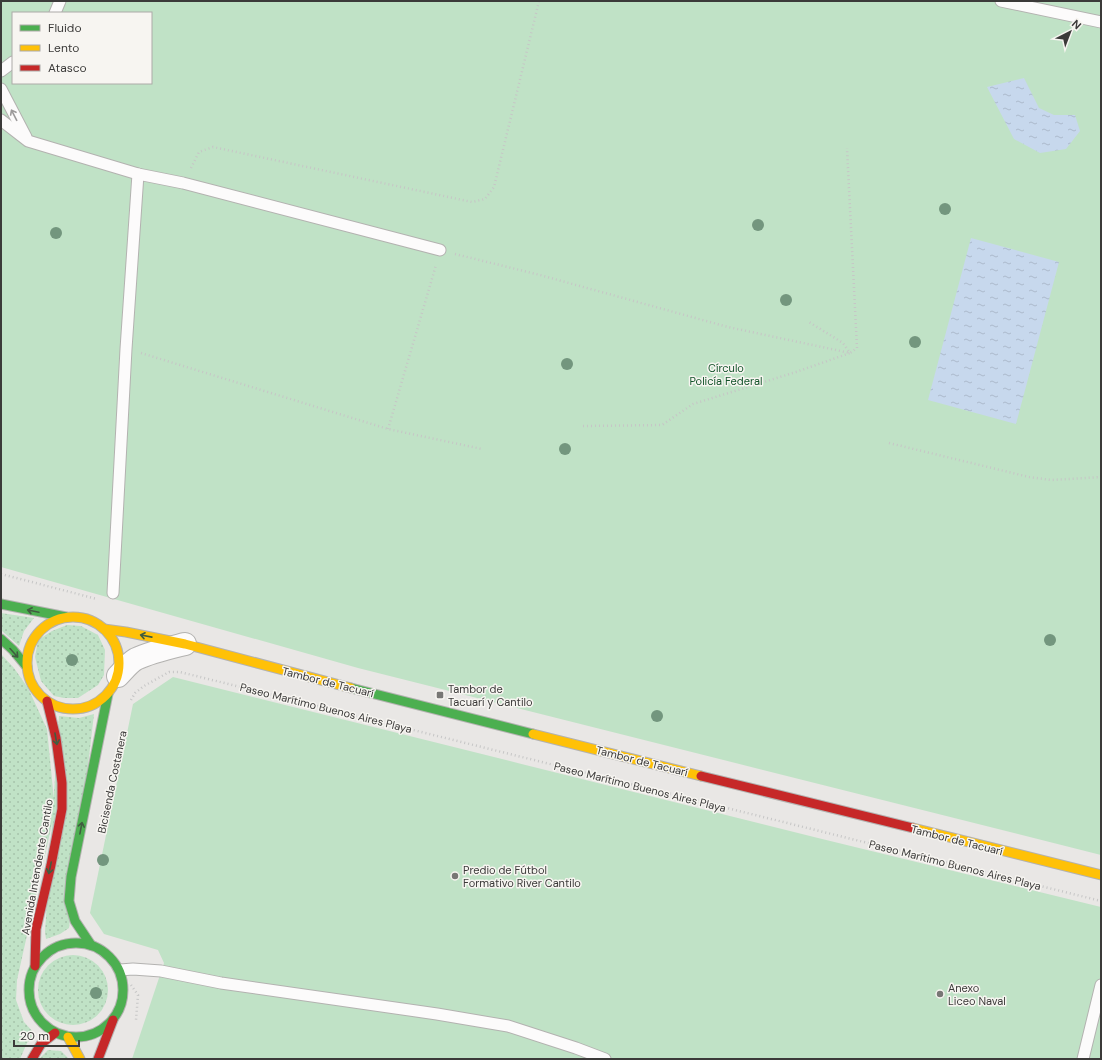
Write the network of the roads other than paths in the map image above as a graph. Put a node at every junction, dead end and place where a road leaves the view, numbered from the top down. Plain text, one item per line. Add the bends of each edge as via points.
1 (60, 1) edge
2 (1001, 1) edge
3 (54, 12) edge
4 (1101, 22) edge
5 (12, 63) edge
6 (1, 71) edge
7 (1, 89) edge
8 (1, 120) edge
9 (28, 141) junction
10 (138, 174) junction
11 (440, 250) road end
12 (113, 593) dead end
13 (1, 604) edge
14 (66, 617) junction
15 (104, 629) junction
16 (1, 639) edge
17 (185, 644) junction
18 (27, 667) junction
19 (113, 685) junction
20 (47, 701) junction
21 (1101, 875) edge
22 (91, 945) junction
23 (35, 966) junction
24 (120, 970) junction
25 (1101, 985) edge
26 (113, 1020) junction
27 (56, 1032) junction
28 (68, 1037) junction
29 (32, 1059) edge
30 (80, 1059) edge
31 (98, 1059) edge
32 (605, 1059) edge
33 (1083, 1059) edge

1 - 3 lane
2 - 4 lane
5 - 6 lane
9 -> 7 lane
8 - 9 lane
9 - 10 lane
10 - 11 lane via 183,182
10 - 12 lane
14 -> 13 main road
14 - 15 main road via 92,621
14 - 18 main road via 52,621 32,640 27,653
17 -> 15 main road, Tambor de Tacuarí
15 - 19 main road via 113,639 117,651 119,664
16 -> 18 main road
17 - 19 street via 136,660 128,665
17 - 21 main road, Tambor de Tacuarí via 444,712
18 - 20 main road via 36,692
19 - 20 main road via 98,703 86,708 59,708
22 -> 19 main road via 75,921 69,901 71,877
20 -> 23 main road, Avenida Intendente Cantilo via 56,738 62,783 62,809 36,929
22 - 23 main road via 70,942 49,950
22 - 24 main road via 107,955
23 - 27 main road via 29,984 31,1004 40,1021
24 - 26 main road via 124,987 122,1005
24 - 32 lane via 161,971 221,983 508,1026
25 - 33 lane
26 - 28 main road via 101,1031 85,1037
26 - 31 main road
27 - 28 main road
27 - 29 main road via 41,1044
28 - 30 main road

